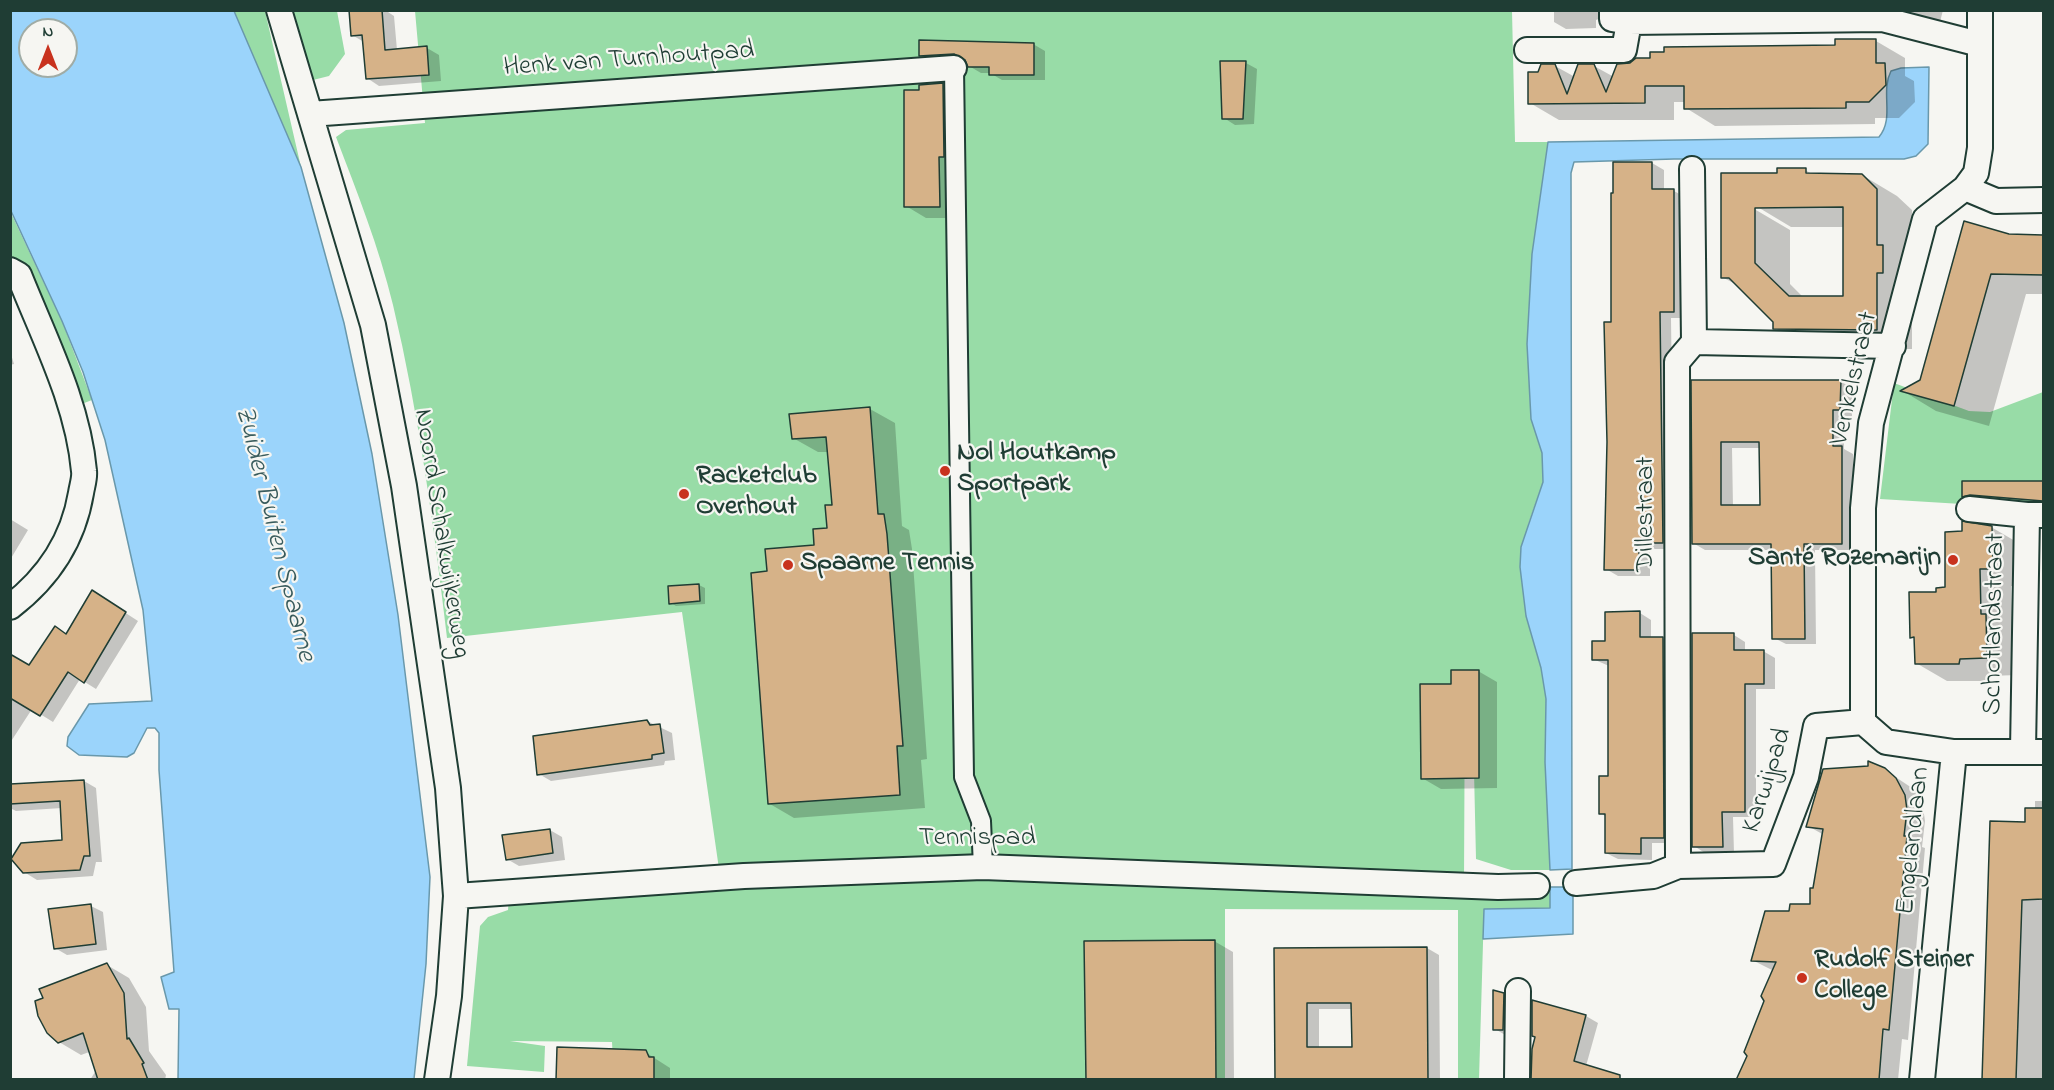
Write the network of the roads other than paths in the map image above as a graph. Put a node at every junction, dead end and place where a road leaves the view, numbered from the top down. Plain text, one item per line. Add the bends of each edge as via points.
1 (279, 10) edge
2 (1980, 10) edge
3 (1621, 16) edge
4 (1804, 16) edge
5 (1979, 44) junction
6 (1527, 50) dead end
7 (954, 68) joint
8 (310, 114) junction
9 (1692, 169) dead end
10 (1965, 188) junction
11 (2043, 201) edge
12 (10, 270) edge
13 (1694, 342) junction
14 (1893, 346) junction
15 (1969, 509) dead end
16 (2035, 515) edge
17 (10, 607) edge
18 (1863, 722) junction
19 (2033, 751) edge
20 (1954, 752) junction
21 (1678, 866) junction
22 (983, 867) junction
23 (1576, 883) dead end
24 (1537, 886) dead end
25 (456, 896) junction
26 (1518, 991) dead end
27 (437, 1080) edge
28 (1517, 1080) edge
29 (1922, 1080) edge

1 - 8 street, Noord Schalkwijkerweg
2 - 5 street
3 - 4 street
3 - 6 street via 1624,50
4 - 5 street via 1882,18
5 - 10 street via 1980,148 1976,172
7 - 8 street, Henk van Turnhoutpad
7 - 22 street via 964,777 981,821
8 - 25 street, Noord Schalkwijkerweg via 373,325 388,399 448,788
9 - 13 street
10 - 11 street via 1996,201
10 - 14 street, Venkelstraat via 1925,219
12 - 17 street via 19,275 72,410 84,473 70,534 52,567
13 - 14 street
13 - 21 street, Dillestraat via 1677,362
14 - 18 street, Venkelstraat via 1871,423 1863,508
15 - 16 street
16 - 19 street, Schotlandstraat
18 - 20 street via 1886,742
18 - 21 street, Karwijpad via 1816,726 1806,777 1773,864
19 - 20 street
20 - 29 street, Engelandlaan
21 - 23 street via 1653,876
22 - 24 street, Tennispad
22 - 25 street, Tennispad via 744,876
25 - 27 street, Noord Schalkwijkerweg via 449,996
26 - 28 street

